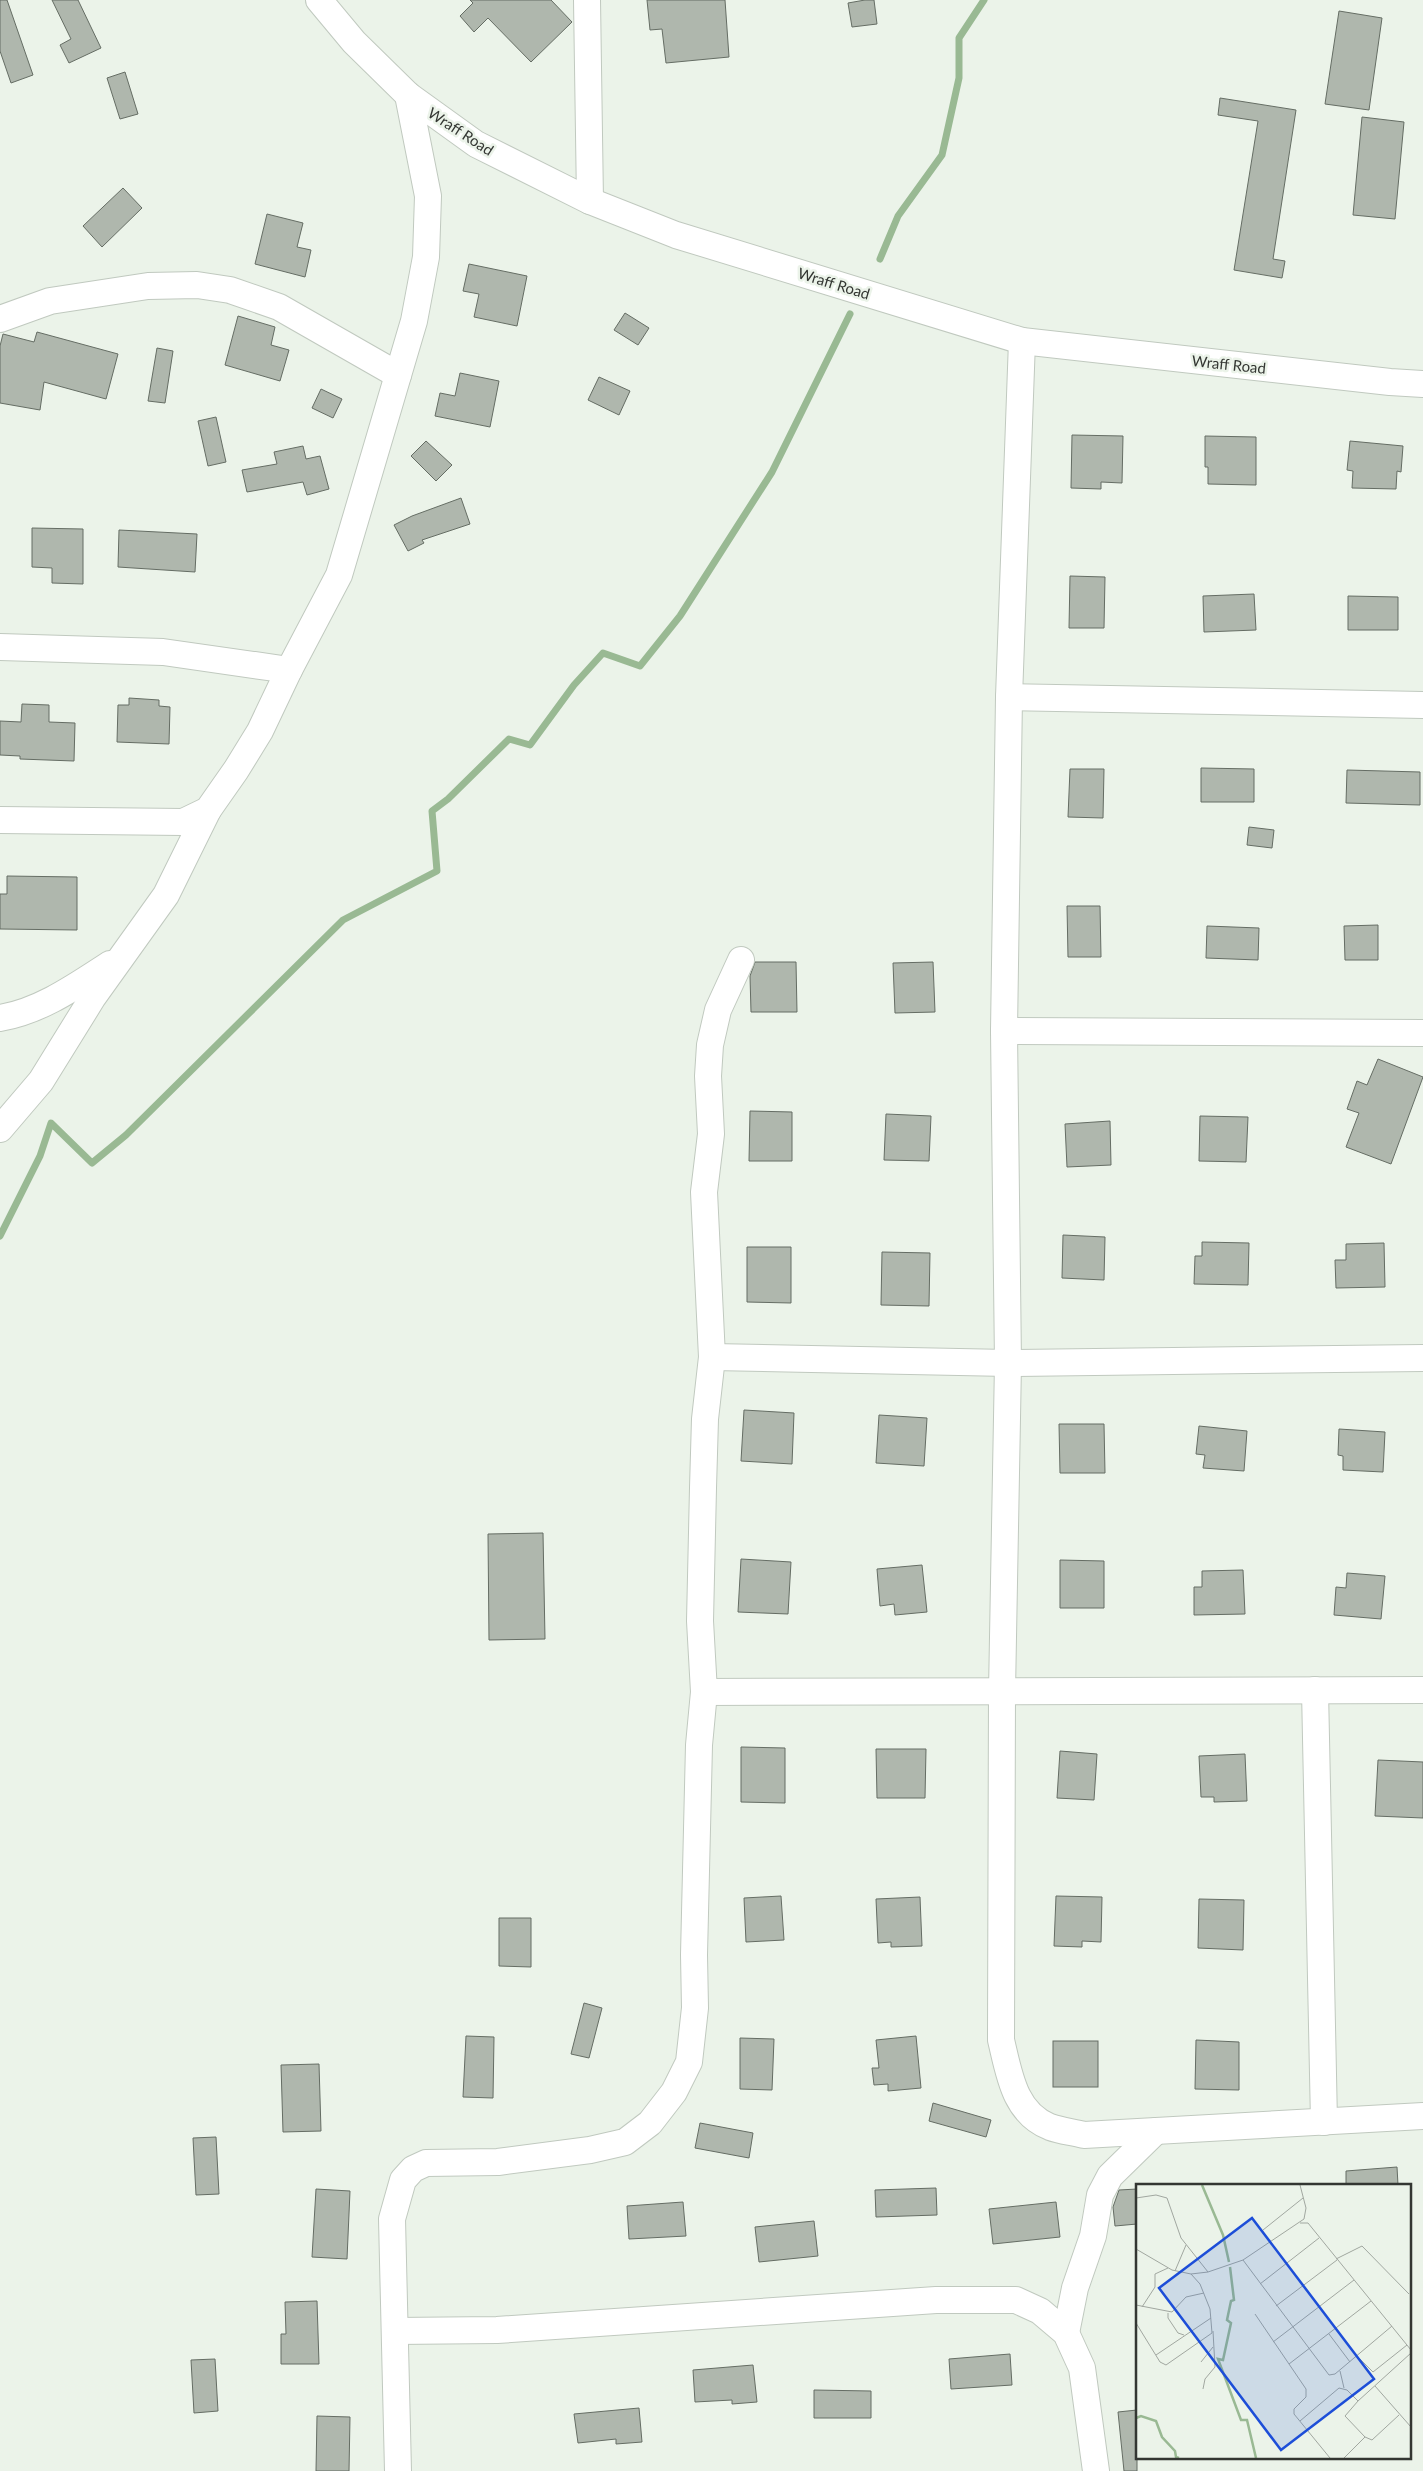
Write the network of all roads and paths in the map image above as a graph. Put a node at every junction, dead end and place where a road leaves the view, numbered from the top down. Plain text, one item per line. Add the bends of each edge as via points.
1 (318, 0) edge
2 (587, 0) edge
3 (408, 95) junction
4 (590, 201) junction
5 (0, 319) edge
6 (1022, 341) junction
7 (398, 375) junction
8 (1423, 384) edge
9 (0, 647) edge
10 (289, 670) junction
11 (1009, 697) junction
12 (1423, 705) edge
13 (208, 810) junction
14 (0, 820) edge
15 (123, 956) junction
16 (741, 960) dead end
17 (0, 1018) edge
18 (1004, 1032) junction
19 (1423, 1033) edge
20 (0, 1129) edge
21 (712, 1357) junction
22 (1423, 1358) edge
23 (1008, 1363) junction
24 (1315, 1690) junction
25 (1423, 1690) edge
26 (704, 1692) junction
27 (1002, 1692) junction
28 (1423, 2116) edge
29 (1324, 2122) junction
30 (1156, 2131) junction
31 (1075, 2288) junction
32 (1032, 2307) junction
33 (395, 2331) junction
34 (1066, 2333) junction
35 (398, 2471) edge
36 (1096, 2471) edge

1 - 3 street, Wraff Road via 354,42
2 - 4 street
3 - 4 street, Wraff Road via 476,144
3 - 7 street via 428,196 427,239 414,321
4 - 6 street, Wraff Road via 676,235
5 - 7 street via 50,302 148,286 196,285 230,290 279,307
6 - 8 street, Wraff Road
6 - 11 street
7 - 10 street via 340,575
9 - 10 street via 163,652
10 - 13 street via 260,731
11 - 12 street
11 - 18 street
13 - 14 street via 183,822
13 - 15 street via 166,895
15 - 17 street via 59,997 20,1015
15 - 20 street via 93,997 41,1081
16 - 21 street via 718,1010 710,1044 711,1134 704,1192
18 - 19 street
18 - 23 street
21 - 23 street
21 - 26 street via 705,1419 701,1551
22 - 23 street
23 - 27 street
24 - 25 street
24 - 27 street
24 - 29 street
26 - 27 street
26 - 33 street via 699,1745 695,2008 689,2062 674,2092 650,2123 625,2142 498,2162 426,2163 413,2169 403,2180 392,2219
27 - 30 street via 1002,2040 1013,2091 1029,2113 1049,2127 1084,2135
28 - 29 street
29 - 30 street
30 - 31 street via 1110,2176 1100,2195 1093,2236
31 - 32 street
31 - 34 street
32 - 33 street via 1016,2300 936,2300 497,2330
32 - 34 street
33 - 35 street
34 - 36 street via 1082,2368

